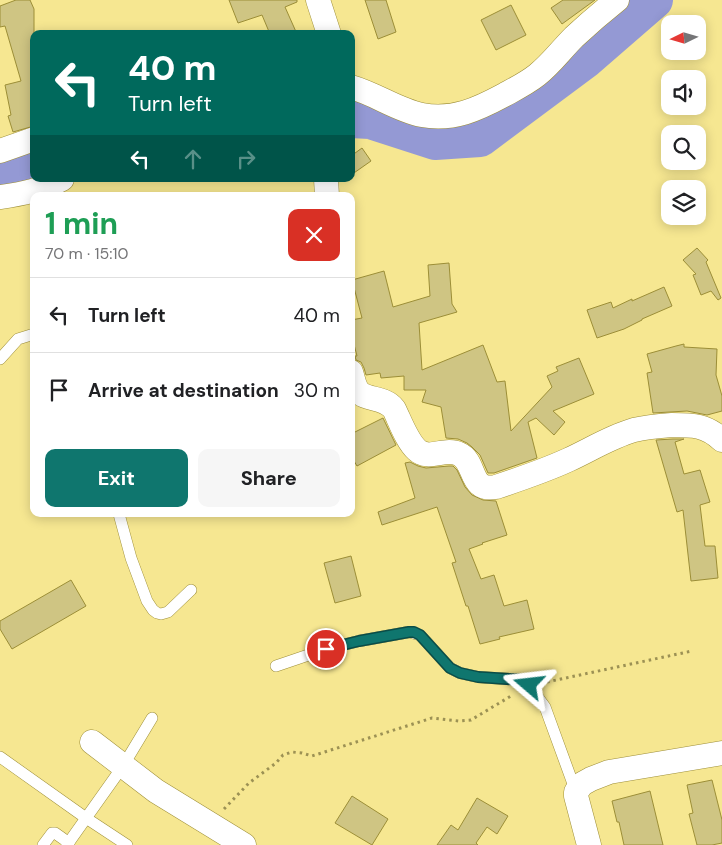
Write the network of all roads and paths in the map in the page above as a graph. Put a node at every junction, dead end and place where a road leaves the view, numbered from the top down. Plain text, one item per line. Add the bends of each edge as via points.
1 (318, 0) edge
2 (617, 0) edge
3 (328, 30) edge
4 (355, 89) edge
5 (30, 140) edge
6 (0, 151) edge
7 (56, 182) edge
8 (0, 197) edge
9 (30, 335) edge
10 (0, 359) edge
11 (355, 382) edge
12 (722, 440) edge
13 (120, 517) edge
14 (191, 590) dead end
15 (692, 651) dead end
16 (276, 666) dead end
17 (529, 685) junction
18 (152, 718) dead end
19 (92, 742) dead end
20 (722, 753) edge
21 (0, 757) edge
22 (123, 766) junction
23 (576, 792) junction
24 (86, 818) junction
25 (210, 824) junction
26 (68, 844) edge
27 (43, 845) edge
28 (126, 845) edge
29 (244, 845) edge
30 (589, 845) edge

1 - 3 street
2 - 4 street via 535,77 462,114 420,115
5 - 6 street
7 - 8 street via 25,193
9 - 10 lane via 18,339
11 - 12 street via 359,392 390,405 418,452 428,455 459,454 479,484 488,488 538,473 634,430 692,425 705,428
13 - 14 lane via 130,558 152,610 161,614 168,612
15 - 17 path
16 - 17 lane via 326,649 414,632 450,668 460,673 523,680
17 - 23 lane via 544,707
17 - 25 path via 471,720 432,718 312,756 292,752 283,755 249,783
18 - 22 lane
19 - 22 street
20 - 23 street via 609,772 582,784
21 - 24 lane
22 - 24 lane
22 - 25 street
23 - 30 street
24 - 26 lane
24 - 28 lane
25 - 29 street
26 - 27 lane via 52,833

